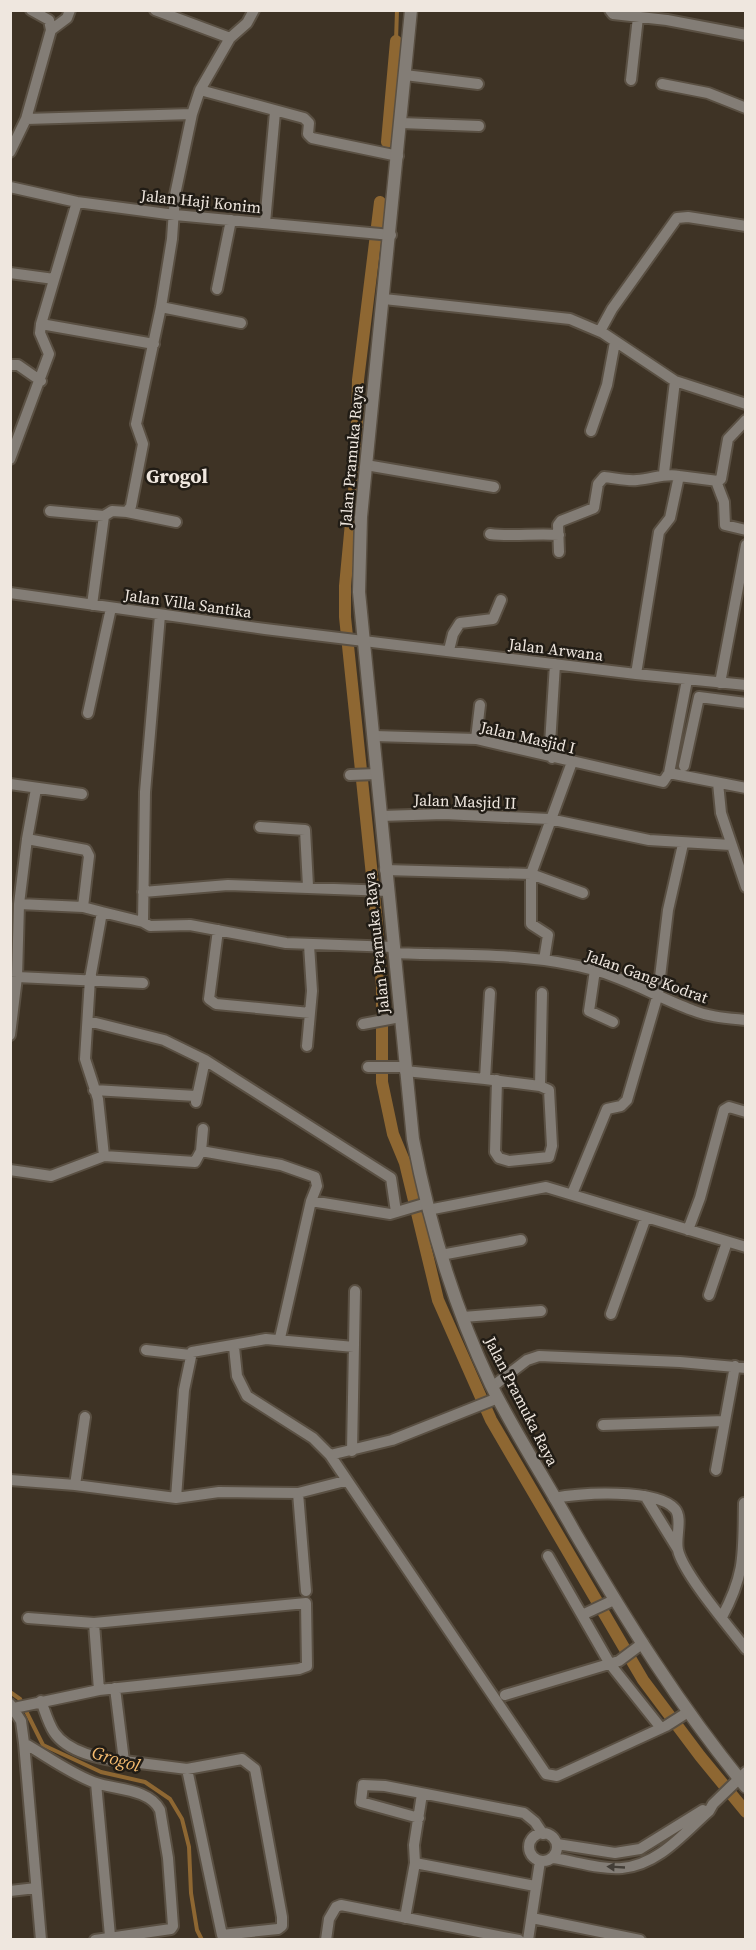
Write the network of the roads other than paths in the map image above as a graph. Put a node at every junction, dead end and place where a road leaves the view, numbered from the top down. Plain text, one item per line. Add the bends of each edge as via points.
1 (31, 10) edge
2 (70, 10) edge
3 (155, 10) edge
4 (254, 10) edge
5 (411, 10) edge
6 (610, 10) edge
7 (638, 17) junction
8 (51, 30) junction
9 (746, 35) edge
10 (230, 38) junction
11 (405, 75) junction
12 (631, 80) dead end
13 (478, 84) dead end
14 (662, 84) dead end
15 (200, 90) junction
16 (746, 108) edge
17 (275, 112) junction
18 (192, 114) junction
19 (26, 118) junction
20 (401, 123) junction
21 (479, 126) dead end
22 (10, 152) edge
23 (398, 156) junction
24 (10, 187) edge
25 (76, 202) junction
26 (175, 215) junction
27 (231, 220) junction
28 (265, 223) junction
29 (746, 226) edge
30 (388, 235) junction
31 (10, 273) edge
32 (54, 279) junction
33 (217, 289) dead end
34 (384, 299) junction
35 (161, 307) junction
36 (241, 323) dead end
37 (41, 324) junction
38 (600, 332) junction
39 (615, 342) junction
40 (154, 344) junction
41 (10, 365) edge
42 (41, 381) junction
43 (675, 381) junction
44 (746, 404) edge
45 (746, 420) edge
46 (591, 431) dead end
47 (10, 459) edge
48 (366, 465) junction
49 (664, 473) junction
50 (679, 476) junction
51 (716, 481) junction
52 (494, 487) dead end
53 (50, 511) dead end
54 (126, 512) junction
55 (104, 516) junction
56 (176, 522) dead end
57 (746, 530) edge
58 (490, 534) dead end
59 (559, 535) junction
60 (746, 545) edge
61 (559, 552) dead end
62 (744, 562) edge
63 (10, 593) edge
64 (501, 600) dead end
65 (92, 605) junction
66 (111, 608) junction
67 (160, 615) junction
68 (358, 640) junction
69 (449, 650) junction
70 (555, 664) junction
71 (636, 674) junction
72 (687, 680) junction
73 (720, 683) junction
74 (746, 685) edge
75 (746, 703) edge
76 (480, 705) dead end
77 (88, 713) dead end
78 (374, 736) junction
79 (476, 739) junction
80 (552, 758) junction
81 (572, 762) junction
82 (684, 766) dead end
83 (669, 773) junction
84 (373, 774) junction
85 (353, 775) dead end
86 (718, 783) junction
87 (10, 784) edge
88 (746, 788) edge
89 (36, 789) junction
90 (82, 794) dead end
91 (381, 816) junction
92 (549, 819) junction
93 (260, 827) dead end
94 (27, 839) junction
95 (683, 844) junction
96 (731, 845) junction
97 (385, 870) junction
98 (531, 874) junction
99 (308, 886) junction
100 (746, 887) edge
101 (384, 891) junction
102 (143, 892) junction
103 (583, 893) dead end
104 (19, 904) junction
105 (83, 907) junction
106 (102, 912) junction
107 (143, 922) junction
108 (13, 927) edge
109 (218, 930) junction
110 (309, 945) junction
111 (392, 949) junction
112 (544, 960) junction
113 (596, 970) junction
114 (17, 977) junction
115 (90, 979) junction
116 (143, 983) dead end
117 (490, 993) dead end
118 (542, 993) dead end
119 (658, 994) junction
120 (310, 1013) junction
121 (396, 1018) junction
122 (88, 1020) junction
123 (746, 1020) edge
124 (613, 1022) dead end
125 (363, 1024) dead end
126 (10, 1035) edge
127 (307, 1046) dead end
128 (205, 1060) junction
129 (371, 1067) dead end
130 (405, 1069) junction
131 (485, 1079) junction
132 (497, 1080) junction
133 (540, 1086) junction
134 (94, 1090) junction
135 (746, 1112) edge
136 (203, 1129) dead end
137 (201, 1151) junction
138 (104, 1156) junction
139 (10, 1170) edge
140 (572, 1194) junction
141 (311, 1201) junction
142 (425, 1206) junction
143 (398, 1212) junction
144 (646, 1217) junction
145 (688, 1230) junction
146 (521, 1240) dead end
147 (726, 1242) junction
148 (746, 1247) edge
149 (441, 1255) junction
150 (356, 1291) dead end
151 (710, 1295) dead end
152 (541, 1311) dead end
153 (611, 1314) dead end
154 (463, 1317) junction
155 (280, 1338) junction
156 (234, 1347) junction
157 (354, 1347) junction
158 (146, 1350) dead end
159 (190, 1355) junction
160 (740, 1367) edge
161 (493, 1395) junction
162 (85, 1417) dead end
163 (725, 1421) junction
164 (603, 1425) dead end
165 (352, 1451) junction
166 (330, 1455) junction
167 (716, 1470) dead end
168 (10, 1480) edge
169 (345, 1481) junction
170 (75, 1485) junction
171 (298, 1493) junction
172 (645, 1496) junction
173 (176, 1498) junction
174 (554, 1498) junction
175 (744, 1503) edge
176 (677, 1548) junction
177 (548, 1556) dead end
178 (306, 1591) dead end
179 (609, 1602) junction
180 (586, 1613) junction
181 (722, 1617) junction
182 (28, 1618) dead end
183 (94, 1623) junction
184 (639, 1646) junction
185 (746, 1649) edge
186 (614, 1663) junction
187 (115, 1688) junction
188 (99, 1690) junction
189 (505, 1695) dead end
190 (23, 1704) edge
191 (684, 1714) junction
192 (663, 1727) junction
193 (24, 1743) junction
194 (124, 1761) junction
195 (187, 1768) junction
196 (740, 1781) edge
197 (96, 1783) junction
198 (422, 1794) junction
199 (717, 1800) junction
200 (418, 1818) junction
201 (543, 1834) junction
202 (557, 1844) junction
203 (640, 1849) junction
204 (553, 1858) junction
205 (540, 1861) junction
206 (415, 1863) junction
207 (644, 1864) junction
208 (536, 1886) junction
209 (36, 1888) junction
210 (10, 1891) edge
211 (405, 1918) junction
212 (532, 1918) junction
213 (110, 1936) junction
214 (222, 1937) edge
215 (41, 1940) edge
216 (95, 1940) edge
217 (326, 1940) edge
218 (519, 1940) edge
219 (528, 1940) edge
220 (640, 1940) edge

1 - 8 street via 49,20
2 - 8 street via 67,18
3 - 10 street
4 - 10 street
5 - 11 street, Jalan Pramuka Raya
6 - 7 street
7 - 9 street
7 - 12 street
8 - 19 street
10 - 15 street
11 - 13 street
11 - 20 street, Jalan Pramuka Raya
14 - 16 street via 708,93
15 - 17 street
15 - 18 street
17 - 23 street via 308,120 308,134 312,138
17 - 28 street
18 - 19 street
18 - 26 street via 175,195
19 - 22 street
20 - 21 street
20 - 23 street, Jalan Pramuka Raya
23 - 30 street, Jalan Pramuka Raya
24 - 25 street, Jalan Haji Konim
25 - 26 street, Jalan Haji Konim
25 - 32 street
26 - 27 street, Jalan Haji Konim
26 - 35 street
27 - 28 street, Jalan Haji Konim
27 - 33 street
28 - 30 street, Jalan Haji Konim
29 - 38 street via 677,218
30 - 34 street, Jalan Pramuka Raya
31 - 32 street
32 - 37 street
34 - 38 street via 548,315 570,319
34 - 48 street, Jalan Pramuka Raya
35 - 36 street
35 - 40 street
37 - 40 street
37 - 42 street via 40,333 49,354
38 - 39 street
39 - 43 street
39 - 46 street via 607,385
40 - 54 street via 137,413 136,424 143,444 131,506
41 - 42 street via 18,364
42 - 47 street
43 - 44 street
43 - 49 street
45 - 51 street via 728,439 721,479
48 - 52 street
48 - 68 street, Jalan Pramuka Raya
49 - 50 street
49 - 59 street via 656,478 634,480 604,477 598,484 594,508 561,521
50 - 51 street
50 - 71 street via 670,518 659,532
51 - 57 street via 724,502 724,525
53 - 55 street
54 - 55 street via 112,511
54 - 56 street
55 - 65 street
58 - 59 street
59 - 61 street
60 - 62 street
62 - 73 street
63 - 65 street, Jalan Villa Santika
64 - 69 street via 493,619 460,623
65 - 66 street, Jalan Villa Santika
66 - 67 street, Jalan Villa Santika
66 - 77 street
67 - 68 street, Jalan Villa Santika
67 - 102 street via 145,792
68 - 69 street, Jalan Arwana
68 - 78 street, Jalan Pramuka Raya
69 - 70 street, Jalan Arwana
70 - 71 street, Jalan Arwana
70 - 80 street
71 - 72 street, Jalan Arwana
72 - 73 street, Jalan Arwana
72 - 83 street
73 - 74 street, Jalan Arwana
75 - 82 street via 699,697
76 - 79 street
78 - 79 street, Jalan Masjid I
78 - 84 street, Jalan Pramuka Raya
79 - 80 street, Jalan Masjid I
80 - 81 street, Jalan Masjid I
81 - 83 street, Jalan Masjid I via 656,782 666,780
81 - 92 street
83 - 86 street
84 - 85 street
84 - 91 street, Jalan Pramuka Raya
86 - 88 street
86 - 96 street via 721,813
87 - 89 street
89 - 90 street
89 - 94 street
91 - 92 street, Jalan Masjid II via 434,813
91 - 97 street, Jalan Pramuka Raya
92 - 95 street, Jalan Masjid II
92 - 98 street
93 - 99 street via 305,830
94 - 104 street
94 - 105 street via 86,850 89,856
95 - 96 street, Jalan Masjid II
95 - 119 street via 668,910
96 - 100 street
97 - 98 street
97 - 101 street, Jalan Pramuka Raya
98 - 103 street
98 - 112 street via 531,924 548,935
99 - 101 street
99 - 102 street via 228,885
101 - 111 street, Jalan Pramuka Raya
102 - 107 street
104 - 105 street, Jalan Gang Kodrat
104 - 108 street
105 - 106 street, Jalan Gang Kodrat
106 - 107 street, Jalan Gang Kodrat
106 - 115 street
107 - 109 street, Jalan Gang Kodrat via 150,926 190,925
108 - 114 street
109 - 110 street, Jalan Gang Kodrat
109 - 120 street via 210,999 216,1004
110 - 111 street, Jalan Gang Kodrat
110 - 120 street
111 - 112 street, Jalan Gang Kodrat
111 - 121 street, Jalan Pramuka Raya
112 - 113 street, Jalan Gang Kodrat
113 - 119 street, Jalan Gang Kodrat
113 - 124 street via 589,1011
114 - 115 street
114 - 126 street
115 - 116 street
115 - 122 street
117 - 131 street
118 - 133 street
119 - 123 street, Jalan Gang Kodrat via 710,1016
119 - 140 street via 627,1100 621,1106 607,1109
120 - 127 street
121 - 125 street
121 - 130 street, Jalan Pramuka Raya
122 - 128 street via 164,1040
122 - 134 street via 85,1059
128 - 134 street via 196,1100
128 - 143 street via 391,1178
129 - 130 street
130 - 131 street
130 - 142 street, Jalan Pramuka Raya
131 - 132 street
132 - 133 street
132 - 133 street via 495,1152 509,1161 549,1157 549,1090
134 - 138 street
135 - 145 street via 729,1107 724,1110
136 - 137 street
137 - 138 street via 195,1162 189,1163
137 - 141 street via 281,1165 315,1177 317,1185
138 - 139 street via 51,1176
140 - 142 street via 546,1187
140 - 144 street
141 - 143 street via 374,1213
141 - 155 street
142 - 143 street
142 - 149 street, Jalan Pramuka Raya
144 - 145 street
144 - 153 street
145 - 147 street
146 - 149 street
147 - 148 street
147 - 151 street
149 - 154 street, Jalan Pramuka Raya
150 - 157 street
152 - 154 street
154 - 161 street, Jalan Pramuka Raya
155 - 156 street
155 - 157 street
156 - 159 street via 195,1351
156 - 166 street via 237,1376 247,1396 313,1438
157 - 165 street
158 - 159 street
159 - 173 street
160 - 161 street via 539,1356 527,1360
160 - 163 street
161 - 165 street via 474,1408
161 - 174 street, Jalan Pramuka Raya
162 - 170 street
163 - 164 street
163 - 167 street
165 - 166 street
166 - 169 street
168 - 170 street
169 - 171 street
169 - 192 street via 550,1776
170 - 173 street
171 - 173 street via 219,1492
171 - 178 street
172 - 174 street
172 - 176 street
172 - 176 street via 661,1500 678,1512
174 - 179 street, Jalan Pramuka Raya
175 - 181 street via 742,1572
176 - 181 street
177 - 180 street
179 - 180 street
179 - 184 street, Jalan Pramuka Raya
180 - 186 street
181 - 185 street
182 - 183 street
183 - 187 street via 306,1603 307,1666
183 - 188 street
184 - 186 street
184 - 191 street, Jalan Pramuka Raya
186 - 189 street
186 - 192 street
187 - 188 street
187 - 194 street
188 - 190 street
190 - 193 street
190 - 194 street via 64,1743 110,1761
191 - 192 street
191 - 196 street, Jalan Pramuka Raya
193 - 197 street via 55,1764
193 - 209 street
194 - 195 street
195 - 214 street
195 - 214 street via 242,1760 255,1769 282,1924 278,1929
196 - 199 street
197 - 213 street
197 - 213 street via 138,1793 157,1803 168,1858 174,1922 171,1929
198 - 200 street
198 - 200 street via 363,1785 361,1802
198 - 201 street via 524,1814
199 - 203 street
199 - 207 street via 660,1854
200 - 206 street
201 - 202 street via 552,1836
201 - 205 street via 534,1838 530,1846 532,1855
202 - 203 street via 615,1853
202 - 204 street
203 - 207 street
204 - 205 street
207 -> 204 street via 620,1868
205 - 208 street
206 - 208 street
206 - 211 street
208 - 212 street
209 - 210 street
209 - 215 street
211 - 217 street via 336,1906 329,1918
211 - 218 street
212 - 219 street
212 - 220 street
213 - 216 street

